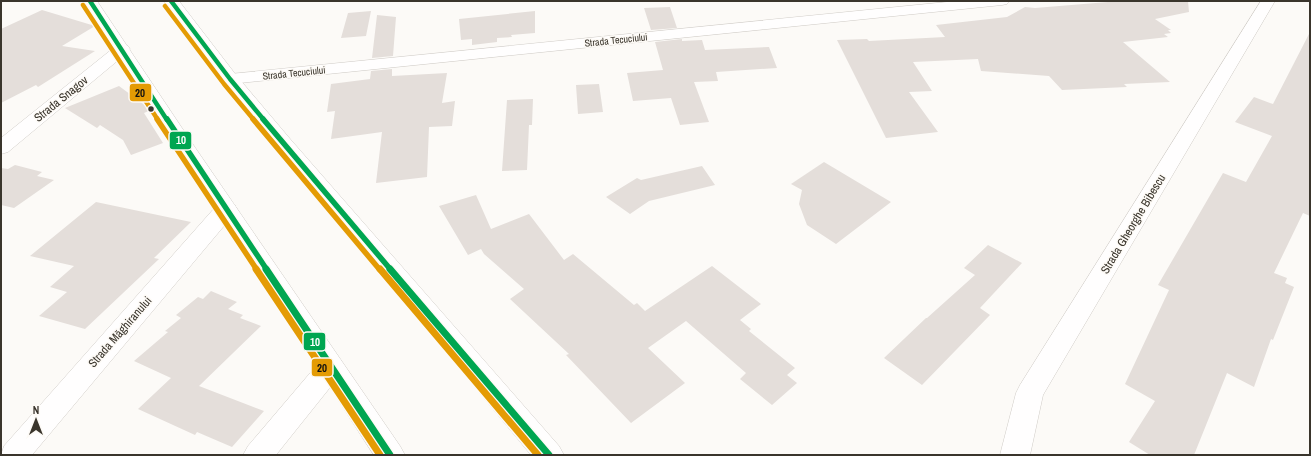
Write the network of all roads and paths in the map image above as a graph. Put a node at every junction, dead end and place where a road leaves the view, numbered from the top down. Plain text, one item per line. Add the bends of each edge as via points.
1 (90, 1) edge
2 (171, 1) edge
3 (1002, 1) edge
4 (1268, 1) edge
5 (122, 50) junction
6 (230, 79) junction
7 (1, 148) edge
8 (226, 209) junction
9 (331, 367) junction
10 (14, 455) edge
11 (258, 455) edge
12 (390, 455) edge
13 (549, 455) edge
14 (1015, 455) edge

1 - 5 street
2 - 6 street
3 - 6 street, Strada Tecuciului
4 - 14 street, Strada Gheorghe Bibescu via 1030,393
5 - 7 street, Strada Snagov
5 - 8 street
6 - 13 street
8 - 9 street
8 - 10 street, Strada Măghiranului
9 - 11 street
9 - 12 street

